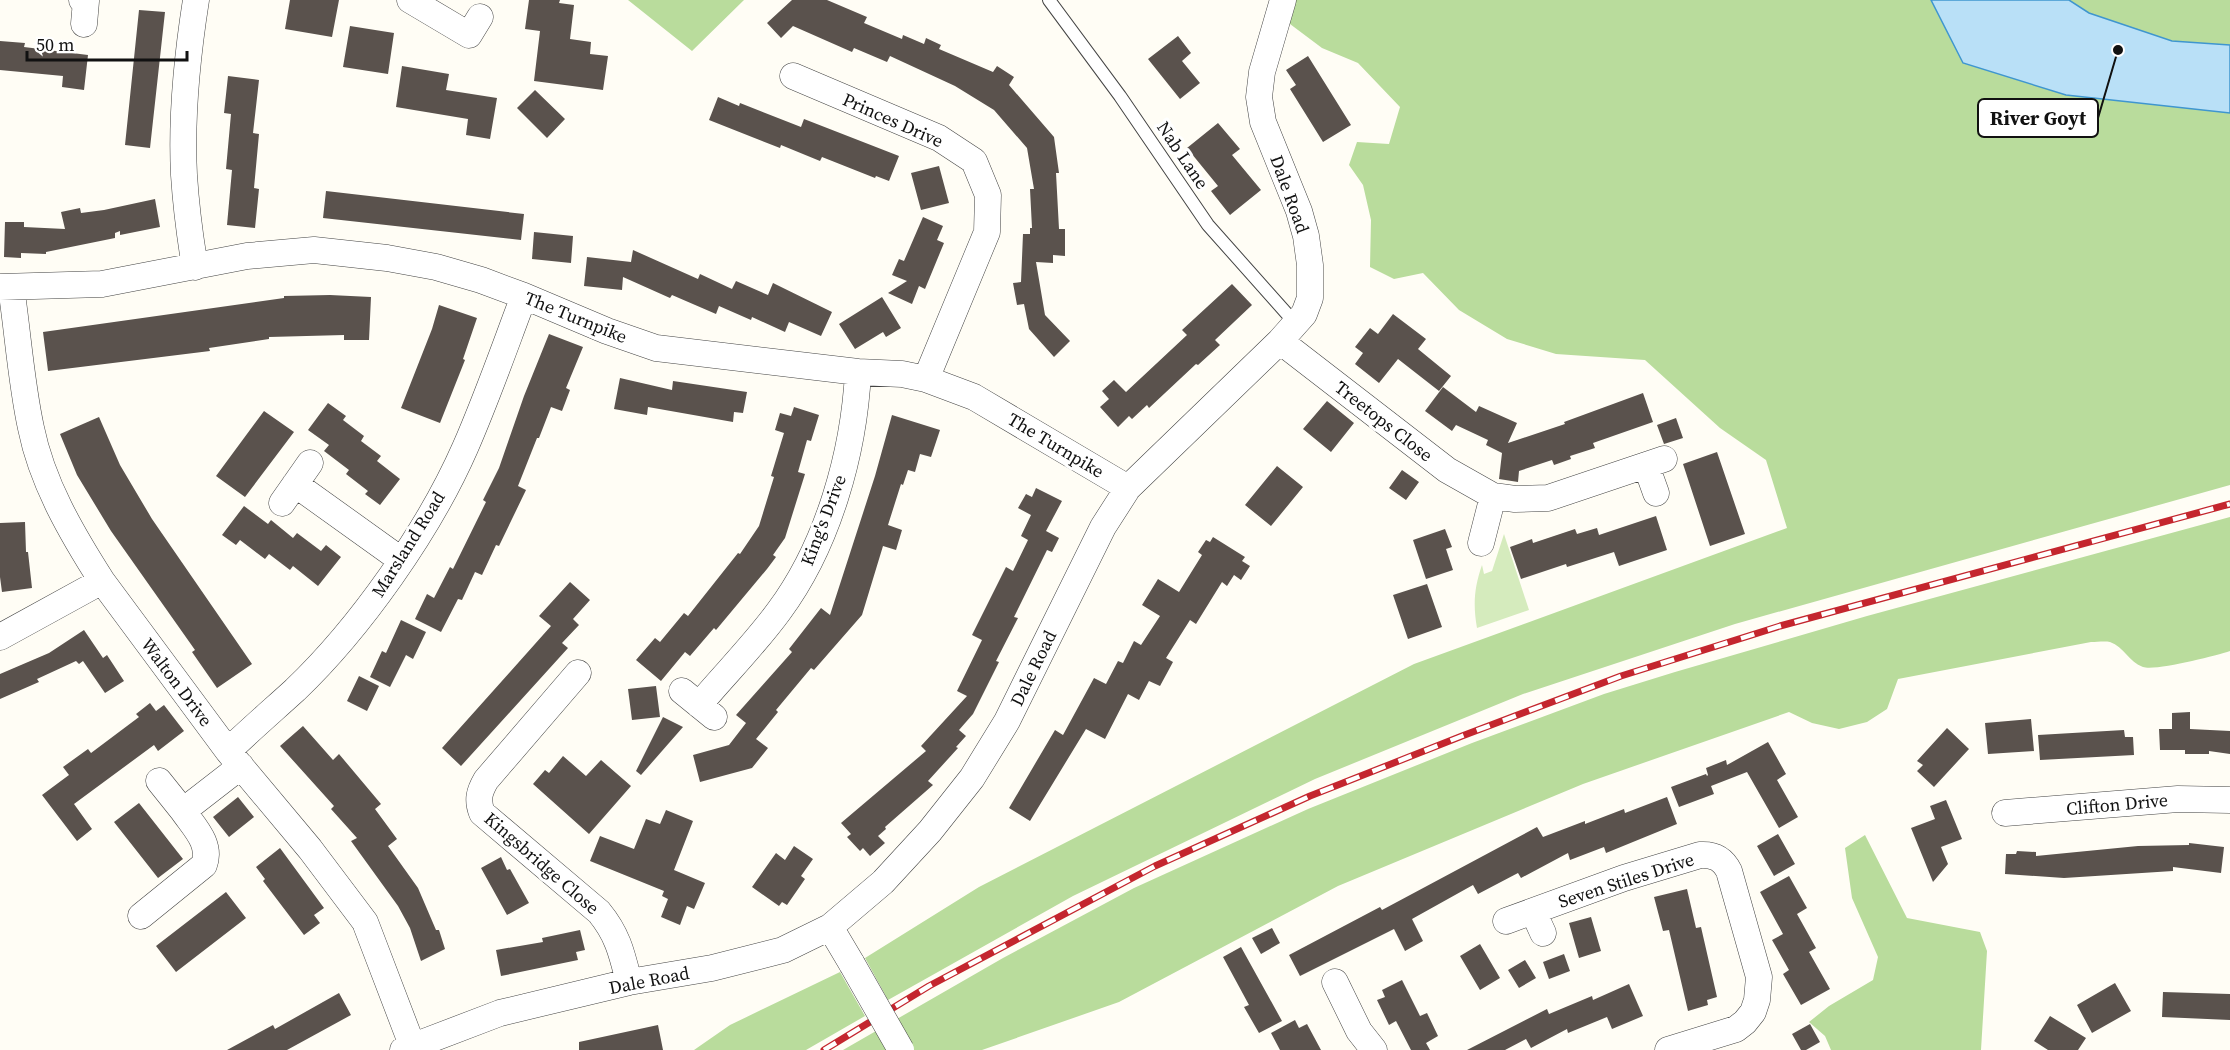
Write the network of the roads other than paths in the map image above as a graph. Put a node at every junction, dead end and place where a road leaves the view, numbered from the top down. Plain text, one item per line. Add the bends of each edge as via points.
1 (196, 0) edge
2 (410, 0) edge
3 (1049, 0) edge
4 (1283, 0) edge
5 (480, 17) dead end
6 (793, 76) dead end
7 (195, 267) junction
8 (6, 287) edge
9 (524, 296) junction
10 (1288, 332) junction
11 (858, 372) junction
12 (926, 379) junction
13 (310, 463) dead end
14 (1128, 488) junction
15 (1656, 494) dead end
16 (1492, 496) junction
17 (1480, 543) dead end
18 (401, 560) junction
19 (102, 580) junction
20 (0, 637) edge
21 (578, 673) dead end
22 (698, 704) dead end
23 (234, 758) junction
24 (159, 781) dead end
25 (2230, 800) edge
26 (183, 811) junction
27 (2005, 813) dead end
28 (141, 916) dead end
29 (1506, 921) dead end
30 (830, 927) junction
31 (628, 982) junction
32 (1334, 982) dead end
33 (407, 1048) edge
34 (902, 1050) edge
35 (1374, 1050) edge
36 (1668, 1050) edge

1 - 7 street via 184,118 184,174
2 - 5 street via 469,35
3 - 10 lane, Nab Lane
4 - 10 street, Dale Road via 1262,72 1259,97 1263,122 1299,211 1310,265 1310,298 1304,314
6 - 12 street, Princes Drive via 939,138 974,161 988,195 987,232
7 - 8 street, The Turnpike via 102,284
7 - 9 street, The Turnpike via 247,256 314,250 436,267
8 - 19 street, Walton Drive via 31,429 49,486
9 - 11 street, The Turnpike via 656,348
9 - 18 street, Marsland Road via 464,450 432,512
10 - 14 street, Dale Road
10 - 16 street, Treetops Close via 1447,470
11 - 12 street, The Turnpike
11 - 22 street, King's Drive via 849,447 811,561 779,611
12 - 14 street, The Turnpike via 974,396
13 - 18 street via 289,494
14 - 30 street, Dale Road via 1103,527 1006,721 972,778 883,882
15 - 16 street, Treetops Close via 1655,462 1548,498
16 - 17 street
18 - 23 street, Marsland Road via 361,617
19 - 20 street
19 - 23 street, Walton Drive
21 - 31 street, Kingsbridge Close via 567,702 486,780 478,803 482,813 612,927
23 - 26 street, Marsland Road
23 - 33 street, Walton Drive via 365,922
24 - 26 street
25 - 27 street, Clifton Drive via 2178,799
26 - 28 street via 203,840 207,858 198,871
29 - 36 street, Seven Stiles Drive via 1538,922 1624,878 1700,855 1721,853 1759,977 1757,1000 1753,1012 1736,1029
30 - 31 street, Dale Road via 783,950 712,968
30 - 34 street, bridge
31 - 33 street, Dale Road via 500,1013
32 - 35 street via 1359,1031

